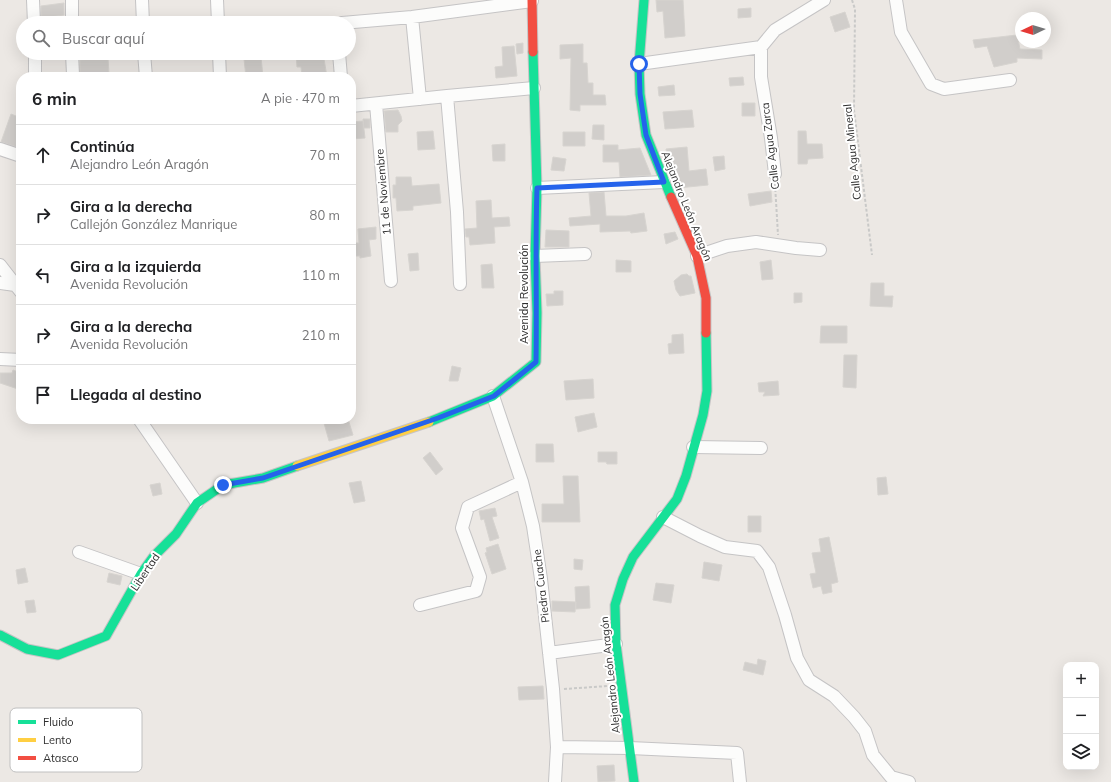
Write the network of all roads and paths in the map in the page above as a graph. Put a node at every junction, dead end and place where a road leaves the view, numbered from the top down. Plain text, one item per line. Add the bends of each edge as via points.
1 (33, 0) edge
2 (72, 0) edge
3 (142, 0) edge
4 (217, 0) edge
5 (644, 0) edge
6 (824, 0) edge
7 (852, 0) edge
8 (896, 0) edge
9 (532, 1) edge
10 (34, 16) edge
11 (72, 16) edge
12 (143, 16) edge
13 (218, 16) edge
14 (412, 17) junction
15 (356, 22) edge
16 (761, 47) junction
17 (35, 60) edge
18 (72, 60) edge
19 (145, 60) edge
20 (219, 60) edge
21 (340, 60) edge
22 (639, 64) junction
23 (35, 72) edge
24 (73, 72) edge
25 (146, 72) edge
26 (220, 72) edge
27 (341, 72) edge
28 (1010, 80) dead end
29 (534, 88) junction
30 (447, 96) junction
31 (420, 99) junction
32 (376, 104) junction
33 (356, 106) edge
34 (0, 148) edge
35 (16, 154) edge
36 (775, 174) joint
37 (664, 182) junction
38 (537, 188) junction
39 (779, 245) junction
40 (820, 250) dead end
41 (585, 254) dead end
42 (872, 255) dead end
43 (535, 256) junction
44 (697, 256) junction
45 (0, 265) edge
46 (391, 281) dead end
47 (0, 283) edge
48 (460, 284) dead end
49 (16, 286) edge
50 (16, 288) edge
51 (0, 359) edge
52 (16, 360) edge
53 (494, 396) junction
54 (142, 424) edge
55 (693, 447) junction
56 (761, 448) dead end
57 (522, 482) junction
58 (197, 503) junction
59 (663, 516) junction
60 (79, 552) dead end
61 (141, 574) junction
62 (420, 605) dead end
63 (0, 635) edge
64 (616, 644) junction
65 (549, 653) junction
66 (622, 685) junction
67 (553, 689) junction
68 (557, 747) junction
69 (630, 748) junction
70 (555, 782) edge
71 (634, 782) edge
72 (740, 782) edge
73 (909, 782) edge

1 - 10 street
2 - 11 street
3 - 12 street
4 - 13 street
5 - 22 street, Alejandro León Aragón
6 - 16 street via 775,30
7 - 42 path, Calle Agua Mineral via 855,9 854,110
8 - 28 street via 901,32 931,84 944,89
9 - 14 street
9 - 29 street, Avenida Revolución
14 - 15 street
14 - 31 street
16 - 22 street
16 - 36 street, Calle Agua Zarca via 761,77
17 - 23 street
18 - 24 street
19 - 25 street
20 - 26 street
21 - 27 street
22 - 37 street, Alejandro León Aragón via 646,135
29 - 30 street
29 - 38 street, Avenida Revolución
30 - 31 street
30 - 48 street
31 - 32 street
32 - 33 street
32 - 46 street, 11 de Noviembre
34 - 35 street
36 - 39 path, Calle Agua Zarca
37 - 38 street
37 - 44 street, Alejandro León Aragón
38 - 43 street, Avenida Revolución
39 - 40 street
39 - 44 street via 756,242 727,246
41 - 43 street
43 - 53 street, Avenida Revolución via 536,362
44 - 55 street, Alejandro León Aragón via 706,298 707,391
45 - 49 street
47 - 50 street
51 - 52 street
53 - 57 street, Piedra Cuache
53 - 58 street, Avenida Revolución via 263,478 223,485
54 - 58 street
55 - 56 street
55 - 59 street, Alejandro León Aragón via 677,499
57 - 62 street via 468,508 462,528 480,577 476,591
57 - 65 street, Piedra Cuache via 534,526
58 - 61 street, Libertad via 176,534 154,556
59 - 64 street, Alejandro León Aragón via 633,557 623,579 615,605
59 - 73 street via 725,547 757,551 769,567 797,658 809,680 834,696 854,717 865,731 873,755 891,777
60 - 61 street
61 - 63 street, Libertad via 106,636 58,655 27,649
64 - 65 street
64 - 66 street, Alejandro León Aragón
65 - 67 street, Piedra Cuache
66 - 67 path
66 - 69 street, Alejandro León Aragón
67 - 68 street, Piedra Cuache
68 - 69 street
68 - 70 street, Piedra Cuache
69 - 71 street, Alejandro León Aragón
69 - 72 street via 737,753

